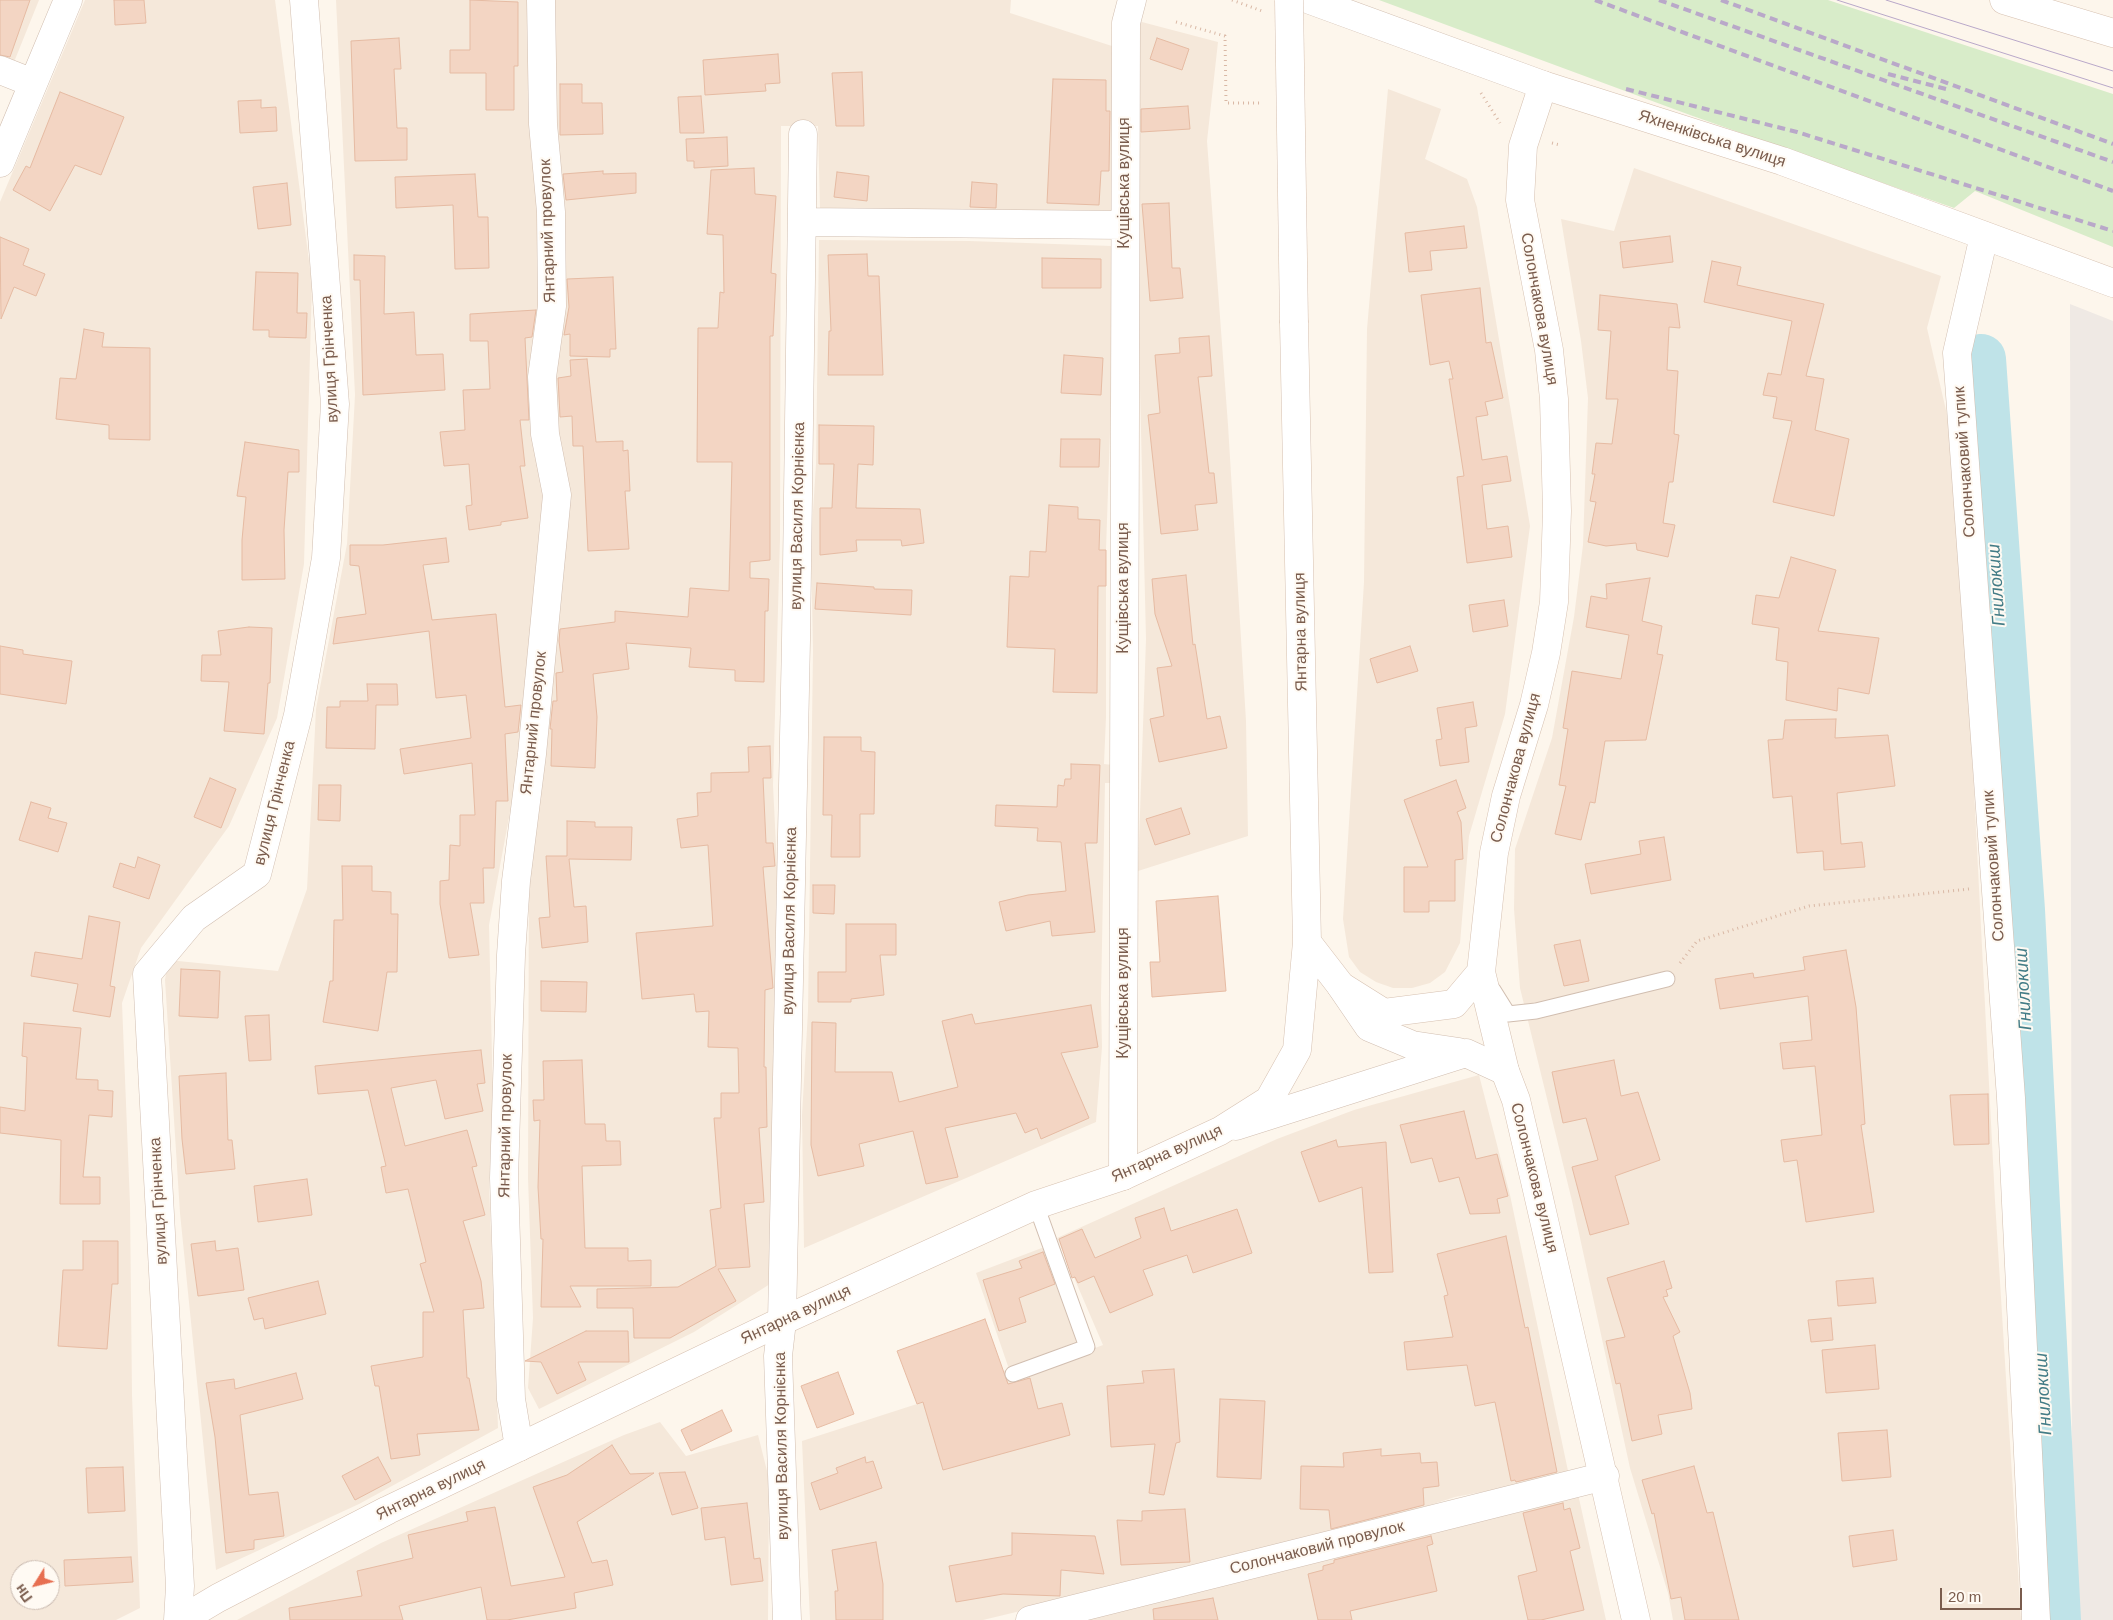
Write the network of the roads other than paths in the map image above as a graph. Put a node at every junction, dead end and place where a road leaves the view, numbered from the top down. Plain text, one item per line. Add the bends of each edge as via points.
1 (68, 0) edge
2 (304, 0) edge
3 (541, 0) edge
4 (1132, 0) edge
5 (1290, 0) edge
6 (1310, 0) edge
7 (2004, 0) edge
8 (2033, 4) edge
9 (2113, 34) edge
10 (0, 70) edge
11 (33, 83) junction
12 (1543, 85) junction
13 (803, 134) dead end
14 (0, 162) edge
15 (802, 222) junction
16 (1125, 225) junction
17 (1984, 236) junction
18 (2113, 283) edge
19 (1307, 942) junction
20 (1481, 972) junction
21 (1667, 979) road end
22 (1341, 986) junction
23 (1466, 1052) junction
24 (1504, 1071) junction
25 (1220, 1131) junction
26 (1123, 1176) junction
27 (1036, 1205) junction
28 (782, 1321) junction
29 (1013, 1374) dead end
30 (519, 1447) junction
31 (1604, 1476) junction
32 (179, 1620) edge
33 (787, 1620) edge
34 (1030, 1620) edge
35 (1636, 1620) edge
36 (2036, 1620) edge

1 - 11 street
2 - 32 street, вулиця Грінченка via 335,404 326,558 298,715 257,874 194,918 147,974 180,1586
3 - 30 street, Янтарний провулок via 552,306 542,377 545,434 557,495 516,881 508,1030 504,1188 511,1399
4 - 16 street, Кущівська вулиця via 1126,23
5 - 19 street, Янтарна вулиця, bridge
6 - 12 street, Яхненківська вулиця
7 - 8 street
8 - 9 street
10 - 11 street
11 - 14 street
12 - 17 street, Яхненківська вулиця via 1782,161
12 - 20 street, Солончакова вулиця via 1523,146 1520,200 1549,350 1554,399 1557,511 1554,602 1536,696 1506,796 1494,853
13 - 15 street, вулиця Василя Корнієнка
15 - 16 street
15 - 28 street, вулиця Василя Корнієнка
16 - 26 street, Кущівська вулиця
17 - 18 street, Яхненківська вулиця
17 - 36 street, Солончаковий тупик via 1957,353 2011,1098
19 - 22 street
19 - 25 street, Янтарна вулиця via 1297,1050 1269,1100
20 - 21 lane via 1508,1014 1536,1011
20 - 22 street via 1454,1004 1384,1013
20 - 24 street, Солончакова вулиця
22 - 23 street via 1369,1027 1412,1045
23 - 24 street
23 - 25 street
24 - 31 street, Солончакова вулиця via 1522,1125
25 - 26 street, Янтарна вулиця
26 - 27 street, Янтарна вулиця
27 - 28 street, Янтарна вулиця
27 - 29 lane via 1087,1347
28 - 30 street, Янтарна вулиця
28 - 33 street, вулиця Василя Корнієнка via 778,1356
30 - 32 street, Янтарна вулиця via 388,1510
31 - 34 street, Солончаковий провулок
31 - 35 street, Солончакова вулиця

